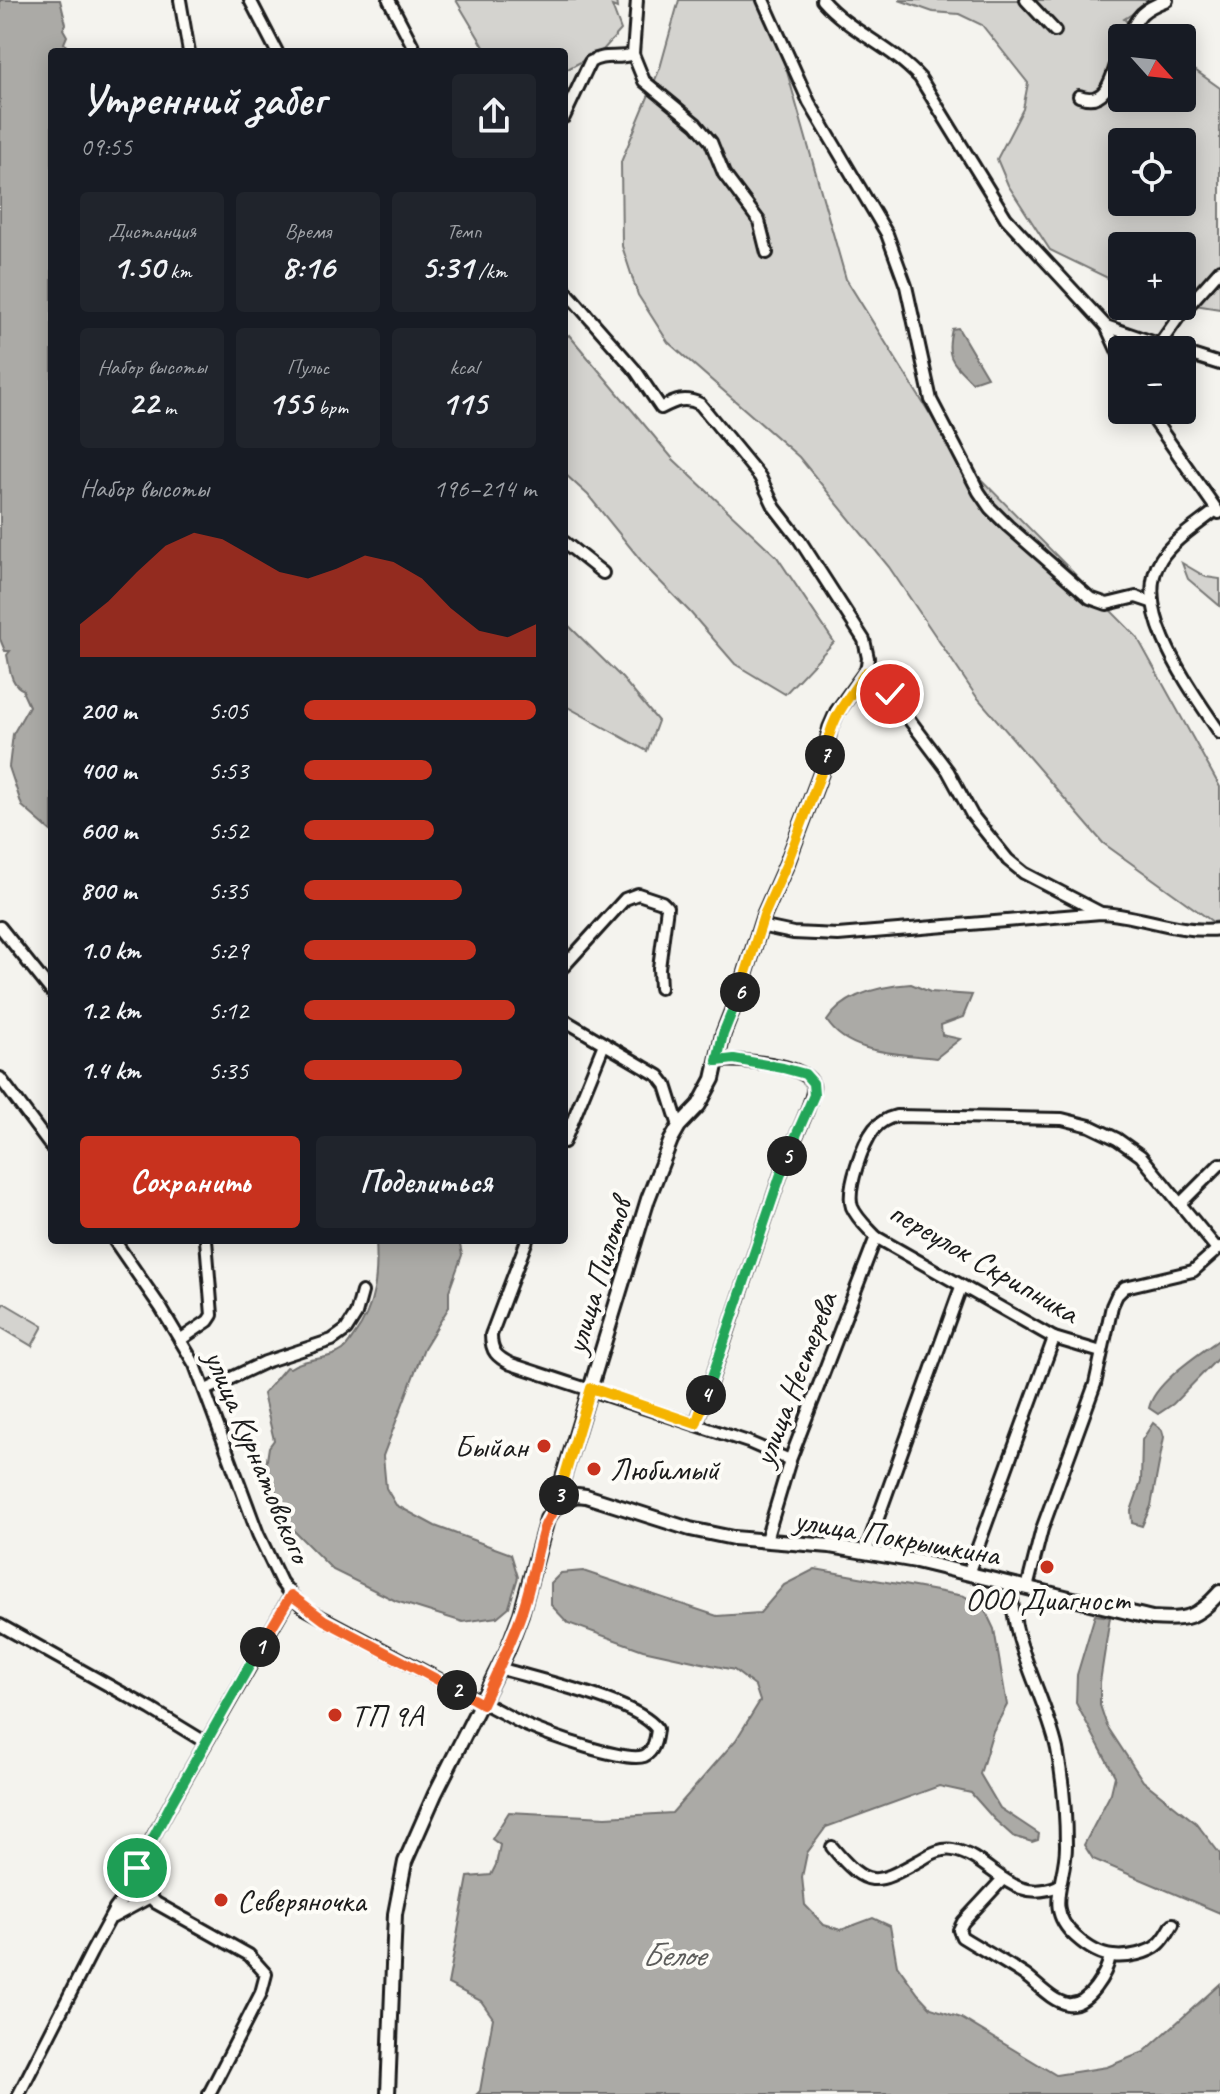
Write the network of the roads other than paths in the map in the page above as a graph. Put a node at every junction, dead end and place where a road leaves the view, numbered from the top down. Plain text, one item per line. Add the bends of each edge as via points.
1 (180, 0) edge
2 (250, 0) edge
3 (389, 0) edge
4 (637, 0) edge
5 (763, 0) edge
6 (822, 0) edge
7 (1026, 0) edge
8 (1167, 0) edge
9 (1135, 24) edge
10 (1055, 31) dead end
11 (188, 48) edge
12 (275, 48) edge
13 (414, 48) edge
14 (633, 54) junction
15 (1108, 86) edge
16 (1079, 96) dead end
17 (568, 109) edge
18 (767, 253) dead end
19 (1220, 270) edge
20 (568, 294) edge
21 (1106, 326) junction
22 (1111, 336) edge
23 (1134, 336) edge
24 (1165, 336) edge
25 (1196, 356) edge
26 (1220, 364) edge
27 (1157, 424) edge
28 (1218, 512) edge
29 (568, 545) edge
30 (603, 573) dead end
31 (1151, 602) junction
32 (866, 672) junction
33 (1220, 733) edge
34 (1101, 913) junction
35 (760, 926) junction
36 (0, 927) edge
37 (1220, 929) edge
38 (568, 962) edge
39 (48, 987) edge
40 (660, 988) dead end
41 (568, 1022) edge
42 (604, 1044) junction
43 (717, 1061) junction
44 (0, 1078) edge
45 (679, 1126) junction
46 (568, 1132) edge
47 (48, 1143) edge
48 (1220, 1164) edge
49 (1181, 1203) junction
50 (876, 1237) junction
51 (117, 1244) edge
52 (206, 1244) edge
53 (525, 1244) edge
54 (1218, 1248) edge
55 (961, 1287) junction
56 (362, 1292) dead end
57 (1054, 1338) junction
58 (180, 1340) junction
59 (1101, 1352) junction
60 (591, 1388) junction
61 (206, 1390) junction
62 (696, 1424) junction
63 (790, 1460) junction
64 (559, 1502) junction
65 (766, 1540) junction
66 (866, 1551) junction
67 (968, 1574) junction
68 (1012, 1585) junction
69 (1027, 1588) junction
70 (1220, 1592) edge
71 (291, 1595) junction
72 (0, 1625) edge
73 (499, 1668) junction
74 (482, 1704) junction
75 (205, 1742) junction
76 (832, 1847) dead end
77 (137, 1880) junction
78 (1002, 1880) junction
79 (1058, 1886) junction
80 (150, 1897) junction
81 (110, 1919) junction
82 (1173, 1924) dead end
83 (1110, 1956) junction
84 (19, 2094) edge
85 (209, 2094) edge
86 (388, 2094) edge

1 - 11 street
2 - 12 street
3 - 13 street
4 - 14 street
5 - 31 street via 809,102 887,234 906,286 935,409 979,492 1008,526 1090,598 1107,604 1136,597
6 - 21 street via 920,78 1006,218
7 - 10 street
8 - 9 street via 1141,13
14 - 17 street via 590,62
14 - 18 street via 644,81 711,142 724,174 759,221
15 - 16 street via 1088,100
19 - 24 street
20 - 32 street via 661,408 690,399 700,404 760,477 775,508 864,640
21 - 22 street
21 - 23 street
25 - 26 street
27 - 28 street
28 - 31 street via 1163,556
29 - 30 street
31 - 33 street via 1174,660
32 - 34 street via 890,694 1008,860
32 - 35 street, улица Пилотов via 830,728 821,773
34 - 35 street via 848,934
34 - 37 street via 1178,929
35 - 43 street, улица Пилотов
36 - 39 street
38 - 40 street via 625,899 638,894 667,907
41 - 42 street
42 - 45 street via 659,1076
42 - 46 street
43 - 45 street, улица Пилотов via 706,1094
43 - 62 street via 734,1059 805,1074 814,1095 786,1159
44 - 47 street
45 - 60 street, улица Пилотов via 648,1199
48 - 49 street
49 - 50 street, переулок Скрипника via 1141,1156 1090,1126 1062,1119 896,1116 874,1129 853,1181 851,1205
49 - 54 street, переулок Скрипника
50 - 55 street, переулок Скрипника
50 - 63 street, улица Нестерева
51 - 58 street, улица Курнатовского
52 - 58 street via 212,1315
53 - 60 street via 491,1335 491,1348 511,1364
54 - 59 street via 1193,1271 1125,1287 1112,1306
55 - 57 street, переулок Скрипника
55 - 66 street
56 - 61 street via 346,1330 332,1340 265,1362
57 - 59 street, переулок Скрипника
57 - 67 street
58 - 61 street, улица Курнатовского
59 - 69 street
60 - 62 street
60 - 64 street, улица Пилотов
61 - 71 street, улица Курнатовского via 263,1546
62 - 63 street
63 - 65 street, улица Нестерева
64 - 65 street, улица Покрышкина via 586,1496 690,1529
64 - 73 street, улица Пилотов via 547,1519 521,1614
65 - 66 street, улица Покрышкина
66 - 67 street, улица Покрышкина
67 - 68 street, улица Покрышкина
68 - 69 street, улица Покрышкина
68 - 79 street via 1018,1628 1059,1763 1066,1843
69 - 70 street, улица Покрышкина via 1174,1620 1194,1616
71 - 74 street, улица Курнатовского via 324,1620
71 - 75 street
72 - 75 street
73 - 74 street, улица Пилотов
73 - 74 street, улица Курнатовского via 644,1717 657,1729 652,1750 635,1758 620,1755 552,1736
74 - 86 street, улица Пилотов via 405,1862 395,1914
75 - 77 street via 140,1861
76 - 78 street via 856,1874 875,1880 945,1849 964,1854
77 - 80 street
77 - 81 street
78 - 79 street via 1038,1890
78 - 83 street via 963,1922 962,1937 1070,2004 1088,1994 1104,1975
79 - 83 street via 1065,1927
80 - 81 street
80 - 85 street via 249,1955 266,1974
81 - 84 street
82 - 83 street via 1150,1950

